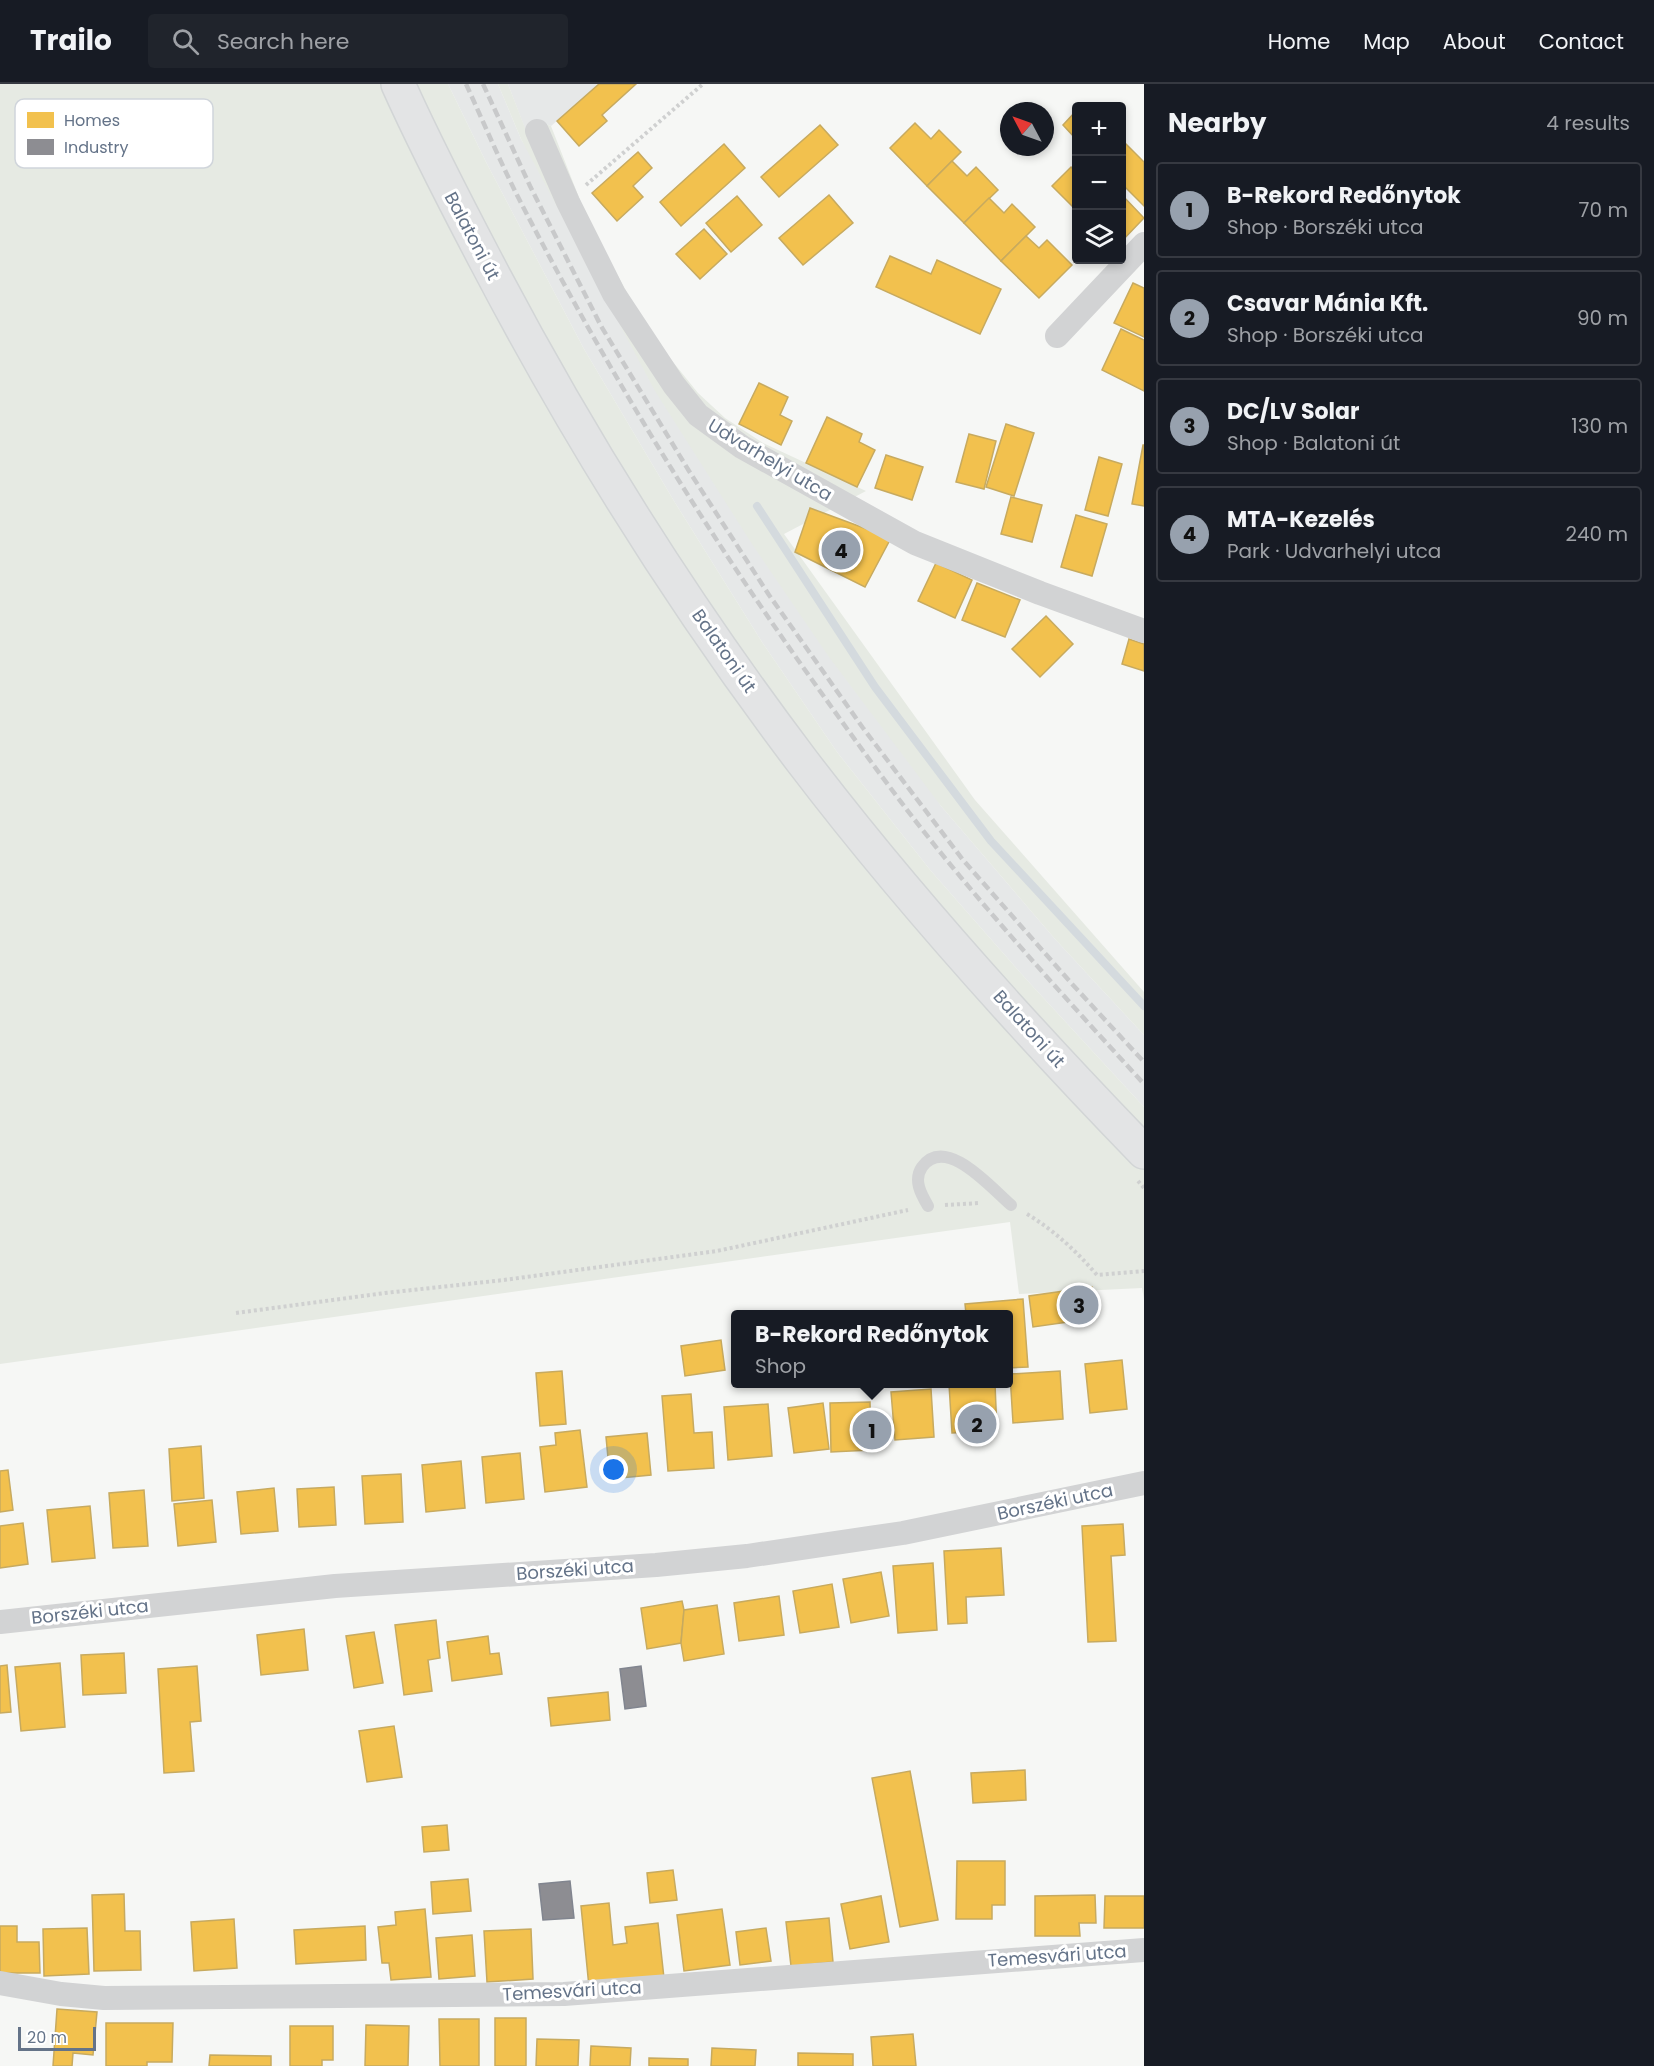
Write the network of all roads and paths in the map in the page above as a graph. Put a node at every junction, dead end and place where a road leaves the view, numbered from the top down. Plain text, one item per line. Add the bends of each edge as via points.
1 (398, 84) edge
2 (703, 84) edge
3 (537, 132) dead end
4 (568, 202) junction
5 (1144, 244) edge
6 (1056, 336) dead end
7 (1144, 630) edge
8 (1144, 1152) edge
9 (1011, 1205) junction
10 (928, 1206) junction
11 (1144, 1271) edge
12 (236, 1313) dead end
13 (1144, 1483) edge
14 (0, 1622) edge
15 (1144, 1950) edge
16 (0, 1983) edge

1 - 8 main road, Balatoni út via 436,166 560,397 745,683 926,913 1013,1013
2 - 4 path
3 - 4 street, Udvarhelyi utca
4 - 7 street, Udvarhelyi utca via 614,294 647,345 686,402 716,430 915,543
5 - 6 street
9 - 10 path via 973,1202
9 - 10 lane via 963,1163 938,1156 923,1165 917,1180
9 - 11 path via 1056,1233 1097,1275
10 - 12 path via 717,1251
13 - 14 street, Borszéki utca via 903,1533 747,1556 335,1586
15 - 16 street, Temesvári utca via 564,1994 104,1998

